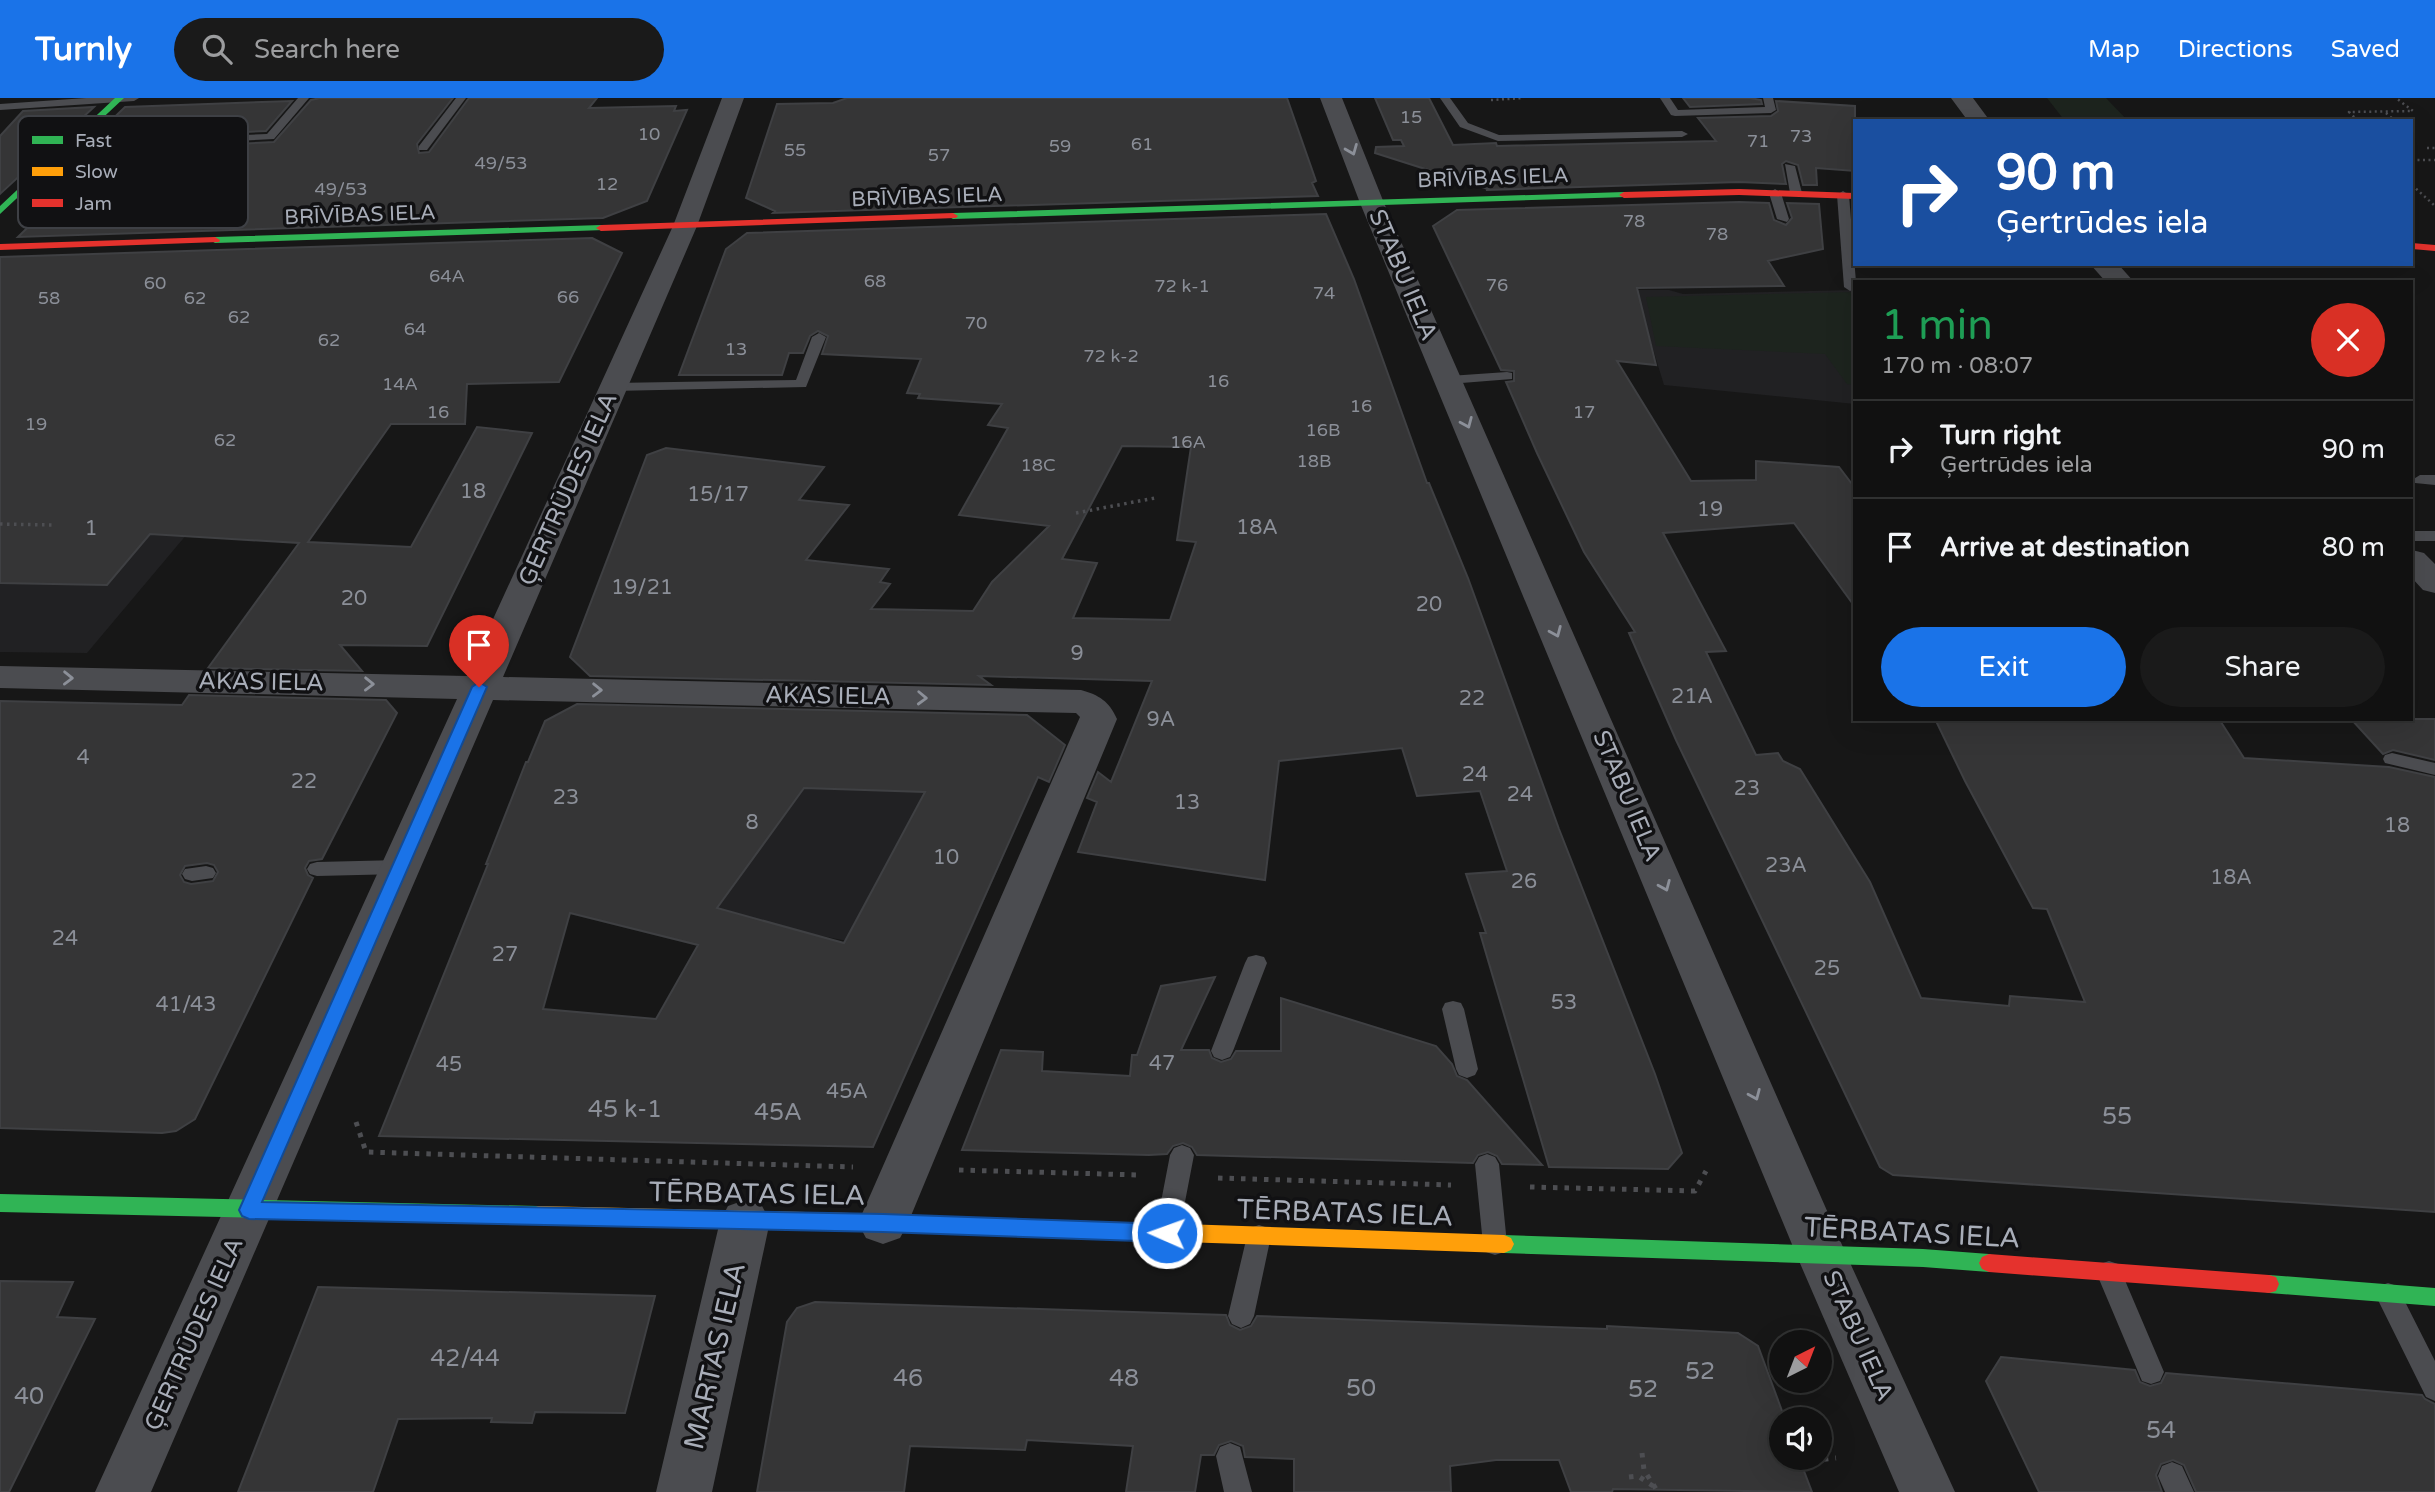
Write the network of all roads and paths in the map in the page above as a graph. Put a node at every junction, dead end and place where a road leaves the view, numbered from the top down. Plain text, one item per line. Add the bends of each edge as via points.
1 (120, 98) edge
2 (134, 98) edge
3 (304, 98) edge
4 (461, 98) edge
5 (733, 98) edge
6 (1331, 98) edge
7 (1445, 98) edge
8 (1665, 98) edge
9 (1768, 98) edge
10 (1962, 98) edge
11 (2396, 98) edge
12 (0, 107) edge
13 (2385, 112) junction
14 (101, 116) edge
15 (1978, 119) edge
16 (2356, 119) edge
17 (2393, 119) edge
18 (1682, 134) dead end
19 (248, 138) edge
20 (423, 148) dead end
21 (2427, 148) dead end
22 (2435, 148) edge
23 (2413, 160) edge
24 (2435, 160) edge
25 (1790, 166) dead end
26 (2413, 187) edge
27 (1775, 193) junction
28 (1796, 193) junction
29 (18, 194) edge
30 (1849, 196) edge
31 (1372, 203) junction
32 (2435, 206) edge
33 (0, 211) edge
34 (1783, 219) dead end
35 (685, 226) junction
36 (2413, 246) edge
37 (0, 247) edge
38 (2435, 248) edge
39 (2105, 266) edge
40 (2119, 280) edge
41 (1850, 287) dead end
42 (819, 337) dead end
43 (1507, 376) dead end
44 (1449, 380) junction
45 (613, 387) junction
46 (1155, 498) dead end
47 (1076, 513) dead end
48 (0, 524) edge
49 (53, 525) dead end
50 (2413, 536) edge
51 (2435, 536) edge
52 (2413, 561) edge
53 (2435, 583) edge
54 (0, 677) edge
55 (479, 687) junction
56 (2392, 759) dead end
57 (2435, 769) edge
58 (400, 867) junction
59 (317, 869) dead end
60 (1256, 963) dead end
61 (1453, 1009) dead end
62 (1222, 1051) dead end
63 (1467, 1069) dead end
64 (355, 1122) dead end
65 (1181, 1166) junction
66 (906, 1169) junction
67 (1706, 1171) dead end
68 (1488, 1175) junction
69 (0, 1203) edge
70 (249, 1210) junction
71 (746, 1221) junction
72 (883, 1223) junction
73 (1167, 1233) junction
74 (1259, 1236) junction
75 (1495, 1244) junction
76 (1821, 1254) junction
77 (2109, 1271) junction
78 (2388, 1293) junction
79 (2435, 1297) edge
80 (1241, 1316) dead end
81 (2151, 1372) dead end
82 (2435, 1388) edge
83 (1642, 1453) dead end
84 (1230, 1456) dead end
85 (1832, 1458) edge
86 (1836, 1458) dead end
87 (1629, 1477) dead end
88 (123, 1492) edge
89 (684, 1492) edge
90 (1238, 1492) edge
91 (1927, 1492) edge

1 - 2 lane
1 - 12 lane
1 - 14 main road
3 - 19 lane via 270,137
4 - 20 lane
5 - 35 street, ĢERTRŪDES IELA
6 -> 31 street, STABU IELA
7 - 18 lane via 1464,125 1499,138
8 - 9 lane via 1675,113 1771,110
10 - 15 street
11 - 13 path via 2413,111
13 - 16 path via 2349,112
13 - 17 path
21 - 22 path
23 - 24 path
25 - 28 lane
26 - 32 path
27 - 28 main road, BRĪVĪBAS IELA
27 - 31 main road, BRĪVĪBAS IELA
27 - 34 lane
28 - 30 main road, BRĪVĪBAS IELA
29 - 33 main road
30 - 41 lane
31 - 35 main road, BRĪVĪBAS IELA
31 - 44 street, STABU IELA
35 - 37 main road, BRĪVĪBAS IELA
35 - 45 street, ĢERTRŪDES IELA
36 - 38 main road
39 - 40 street
42 - 45 lane via 801,384
43 - 44 lane
44 -> 76 street, STABU IELA
45 - 55 street, ĢERTRŪDES IELA
46 - 47 path
48 - 49 path
50 - 51 lane
52 - 53 street
54 -> 55 street, AKAS IELA
55 - 58 street, ĢERTRŪDES IELA
55 -> 66 street, AKAS IELA via 1081,702 1096,711 1099,719
56 - 57 lane
58 - 59 lane
58 - 70 street, ĢERTRŪDES IELA
60 - 62 lane
61 - 63 lane
64 - 66 path via 366,1152
65 - 66 path
65 - 68 path
65 - 73 lane
66 - 72 street, AKAS IELA
67 - 68 path via 1695,1191
68 - 75 lane
69 - 70 main road, TĒRBATAS IELA
70 - 71 main road, TĒRBATAS IELA
70 - 88 street, ĢERTRŪDES IELA
71 - 72 main road, TĒRBATAS IELA
71 - 89 street, MARTAS IELA
72 - 73 main road, TĒRBATAS IELA
73 - 74 main road, TĒRBATAS IELA
74 - 75 main road, TĒRBATAS IELA
74 - 80 lane
75 - 76 main road, TĒRBATAS IELA
76 - 77 main road, TĒRBATAS IELA
76 - 91 street, STABU IELA
77 - 78 main road, TĒRBATAS IELA
77 - 81 lane
78 - 79 main road, TĒRBATAS IELA
78 - 82 lane
83 - 87 path via 1644,1470 1656,1489 1639,1476
84 - 90 lane
85 - 86 path

